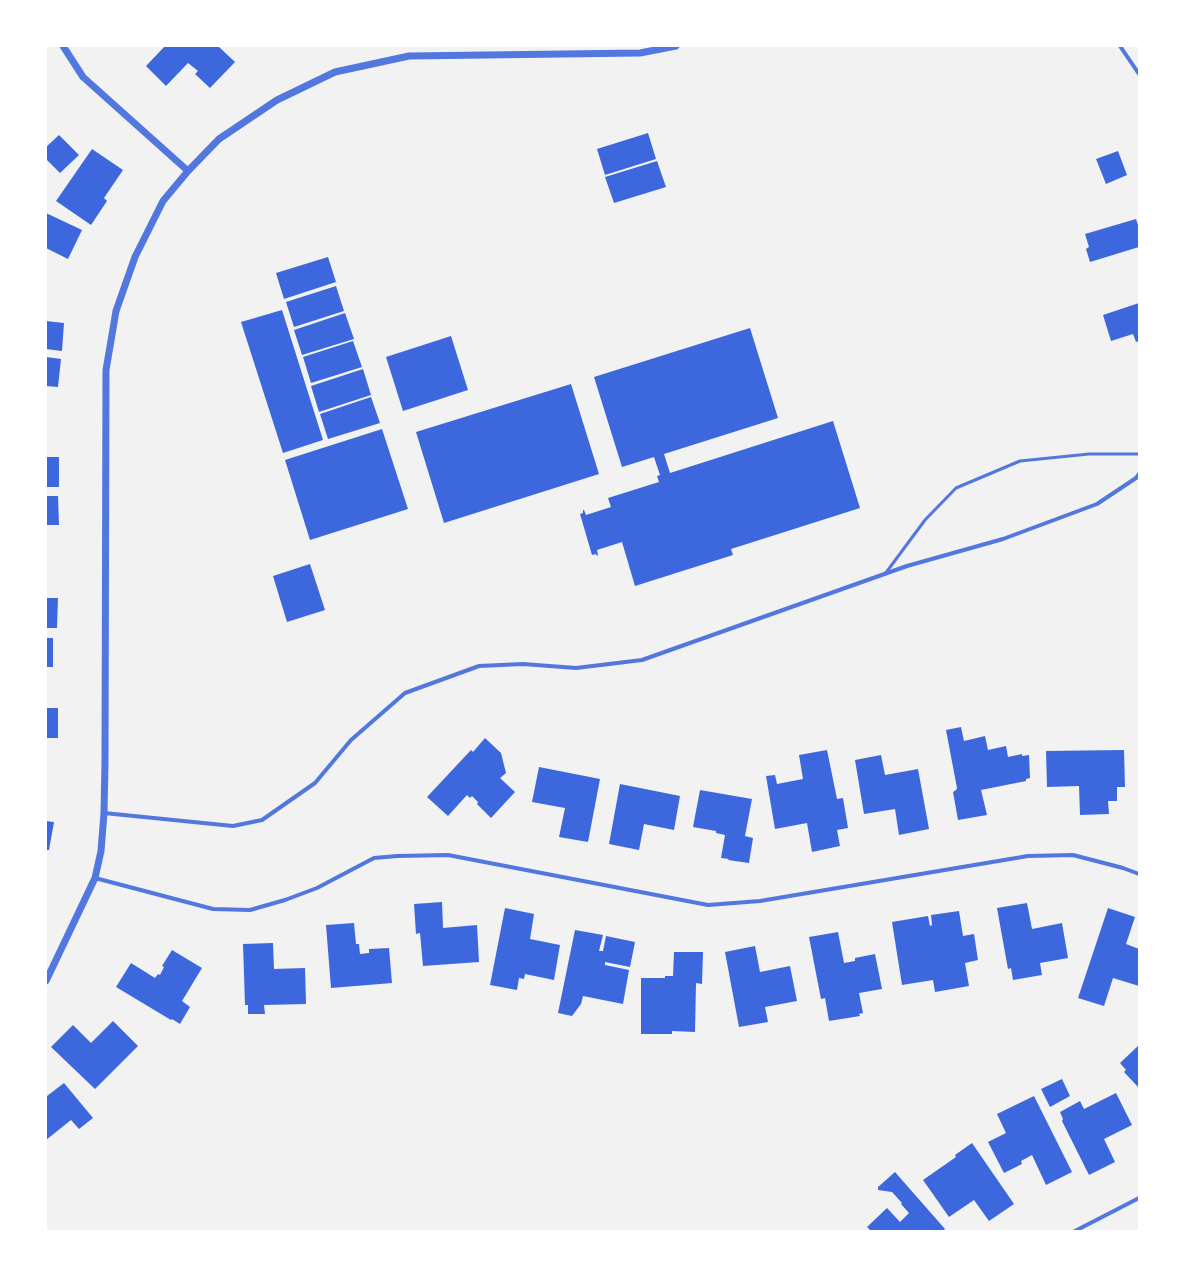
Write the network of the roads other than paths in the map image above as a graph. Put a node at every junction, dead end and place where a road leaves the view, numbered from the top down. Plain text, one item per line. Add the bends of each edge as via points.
1 (63, 46) edge
2 (676, 46) edge
3 (1120, 46) edge
4 (1139, 74) edge
5 (188, 171) junction
6 (1139, 454) edge
7 (1139, 474) edge
8 (885, 574) junction
9 (104, 813) junction
10 (1139, 874) edge
11 (96, 878) junction
12 (46, 981) edge
13 (1139, 1198) edge
14 (1075, 1231) edge

1 - 5 street via 84,77
2 - 5 street via 640,53 409,56 335,72 277,100 219,139
3 - 4 street
5 - 9 street via 163,201 135,256 116,311 106,370
6 - 8 lane via 1089,454 1020,461 956,488 925,520
7 - 8 street via 1097,504 1003,539
8 - 9 street via 642,660 576,668 523,664 480,666 405,693 351,740 315,783 262,820 233,826
9 - 11 street
10 - 11 street via 1073,856 1028,856 760,901 708,905 448,855 397,856 374,858 317,888 250,910 213,909
11 - 12 street
13 - 14 street

